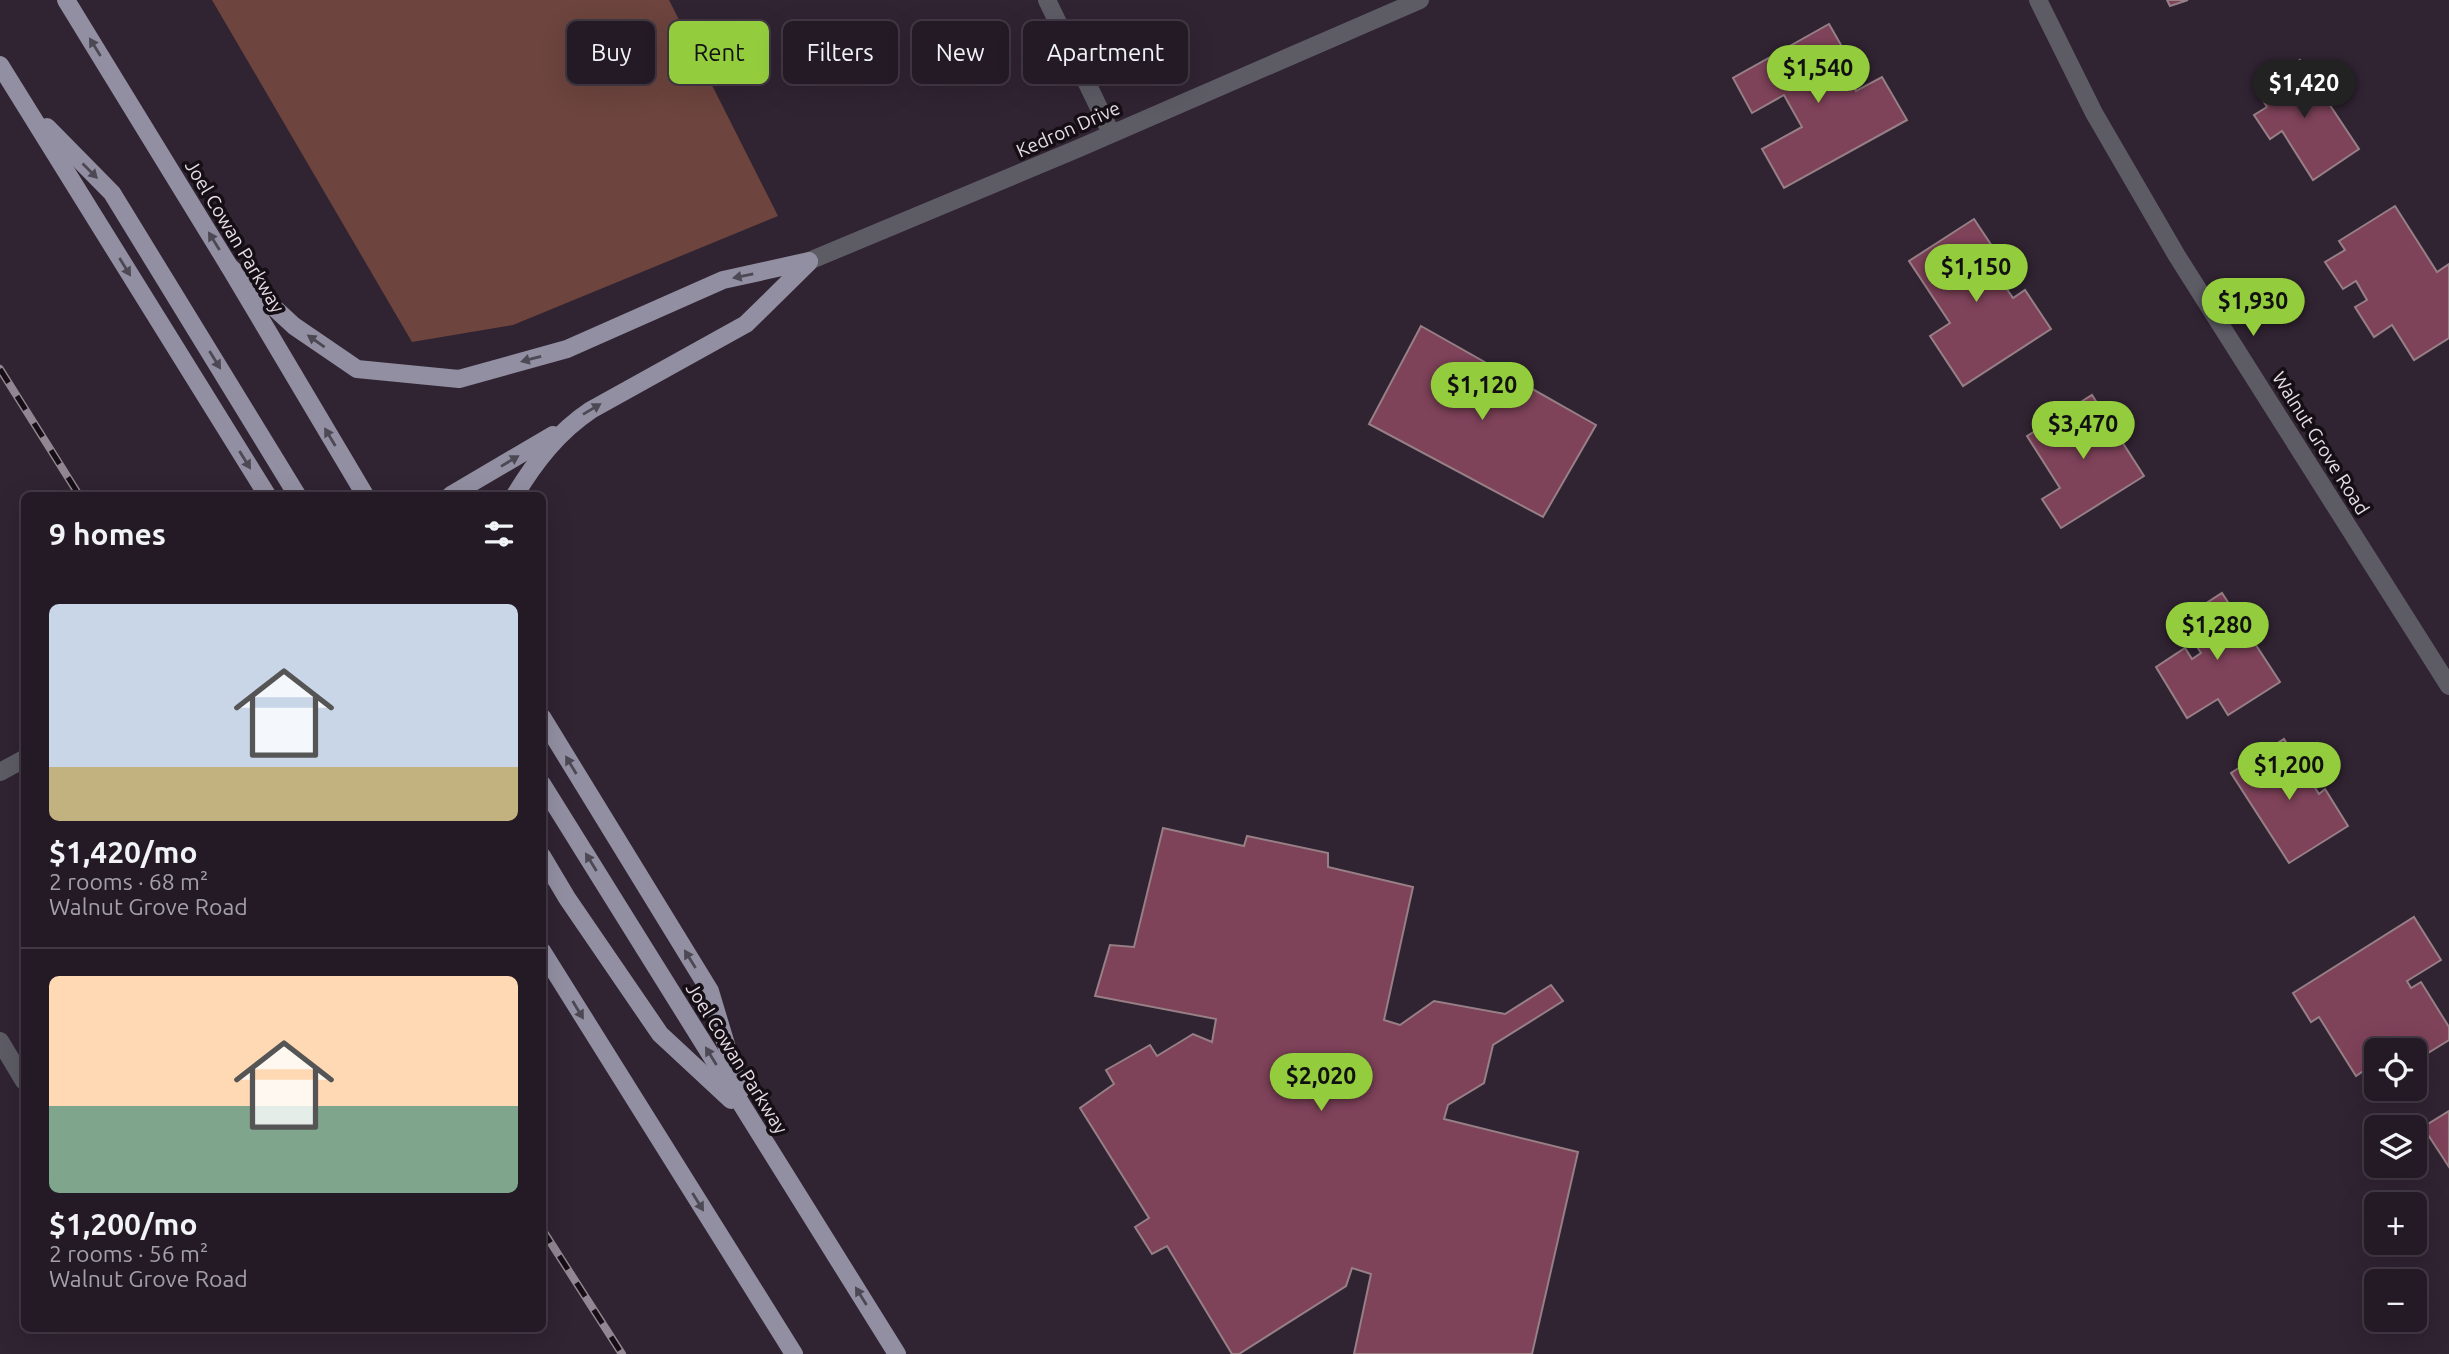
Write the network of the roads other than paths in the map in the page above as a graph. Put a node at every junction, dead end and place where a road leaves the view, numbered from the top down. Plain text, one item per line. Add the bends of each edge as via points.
1 (66, 0) edge
2 (1047, 0) edge
3 (1420, 0) edge
4 (2038, 0) edge
5 (0, 65) edge
6 (25, 105) junction
7 (1111, 133) junction
8 (809, 261) junction
9 (229, 266) junction
10 (570, 424) junction
11 (265, 492) edge
12 (296, 492) edge
13 (363, 492) edge
14 (456, 492) edge
15 (517, 492) edge
16 (2449, 687) edge
17 (546, 724) edge
18 (21, 761) edge
19 (0, 772) edge
20 (546, 790) edge
21 (546, 862) edge
22 (546, 957) edge
23 (0, 1041) edge
24 (21, 1077) edge
25 (747, 1114) junction
26 (794, 1354) edge
27 (897, 1354) edge

9 -> 1 main road, Joel Cowan Parkway
2 - 7 street
3 - 7 street, Kedron Drive
4 - 16 street, Walnut Grove Road via 2094,113 2178,256
5 - 6 main road
6 -> 11 main road
6 -> 12 main road via 112,193
7 - 8 street, Kedron Drive
8 -> 9 main road via 723,280 567,349 459,379 357,369 294,326
10 -> 8 main road via 746,324
13 -> 9 main road, Joel Cowan Parkway
14 -> 10 main road
10 - 15 main road via 534,464
25 -> 17 main road via 709,991
18 - 19 street
25 -> 20 main road, Joel Cowan Parkway
21 - 25 main road via 660,1034
22 -> 26 main road
23 - 24 street
27 -> 25 main road, Joel Cowan Parkway

